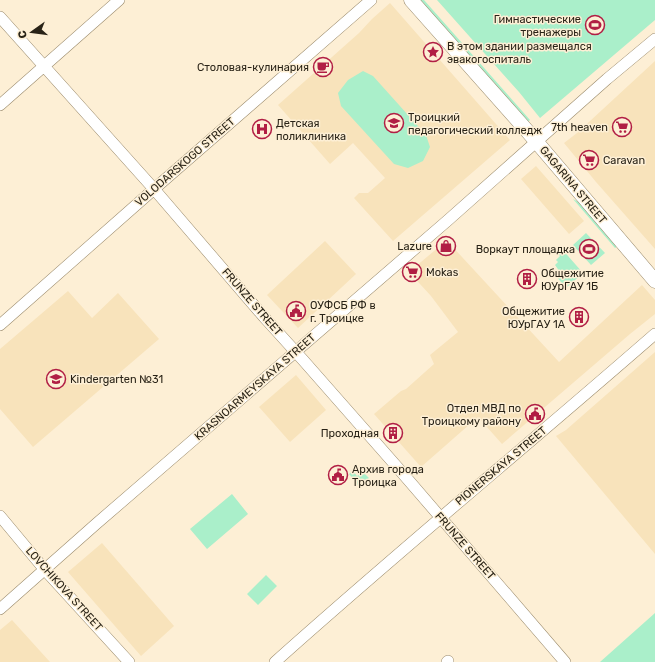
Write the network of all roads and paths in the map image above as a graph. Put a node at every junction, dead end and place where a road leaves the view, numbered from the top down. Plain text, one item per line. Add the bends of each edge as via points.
1 (119, 0) edge
2 (371, 0) edge
3 (411, 0) edge
4 (0, 17) edge
5 (655, 39) edge
6 (44, 66) junction
7 (0, 105) edge
8 (536, 142) junction
9 (154, 189) junction
10 (655, 281) edge
11 (0, 325) edge
12 (655, 334) edge
13 (296, 352) junction
14 (0, 516) edge
15 (441, 518) junction
16 (45, 570) junction
17 (0, 609) edge
18 (560, 660) edge
19 (129, 662) edge
20 (275, 662) edge

1 - 6 street
2 - 9 street, VOLODARSKOGO STREET
3 - 8 main road, GAGARINA STREET
4 - 6 street, FRUNZE STREET
5 - 8 street, KRASNOARMEYSKAYA STREET
6 - 7 street
6 - 9 street, FRUNZE STREET
8 - 10 main road, GAGARINA STREET
8 - 13 street, KRASNOARMEYSKAYA STREET
9 - 11 street, VOLODARSKOGO STREET
9 - 13 street, FRUNZE STREET
12 - 15 street, PIONERSKAYA STREET
13 - 15 street, FRUNZE STREET
13 - 16 street, KRASNOARMEYSKAYA STREET
14 - 16 street, LOVCHIKOVA STREET
15 - 18 street, FRUNZE STREET
15 - 20 street, PIONERSKAYA STREET
16 - 17 street, KRASNOARMEYSKAYA STREET
16 - 19 street, LOVCHIKOVA STREET

